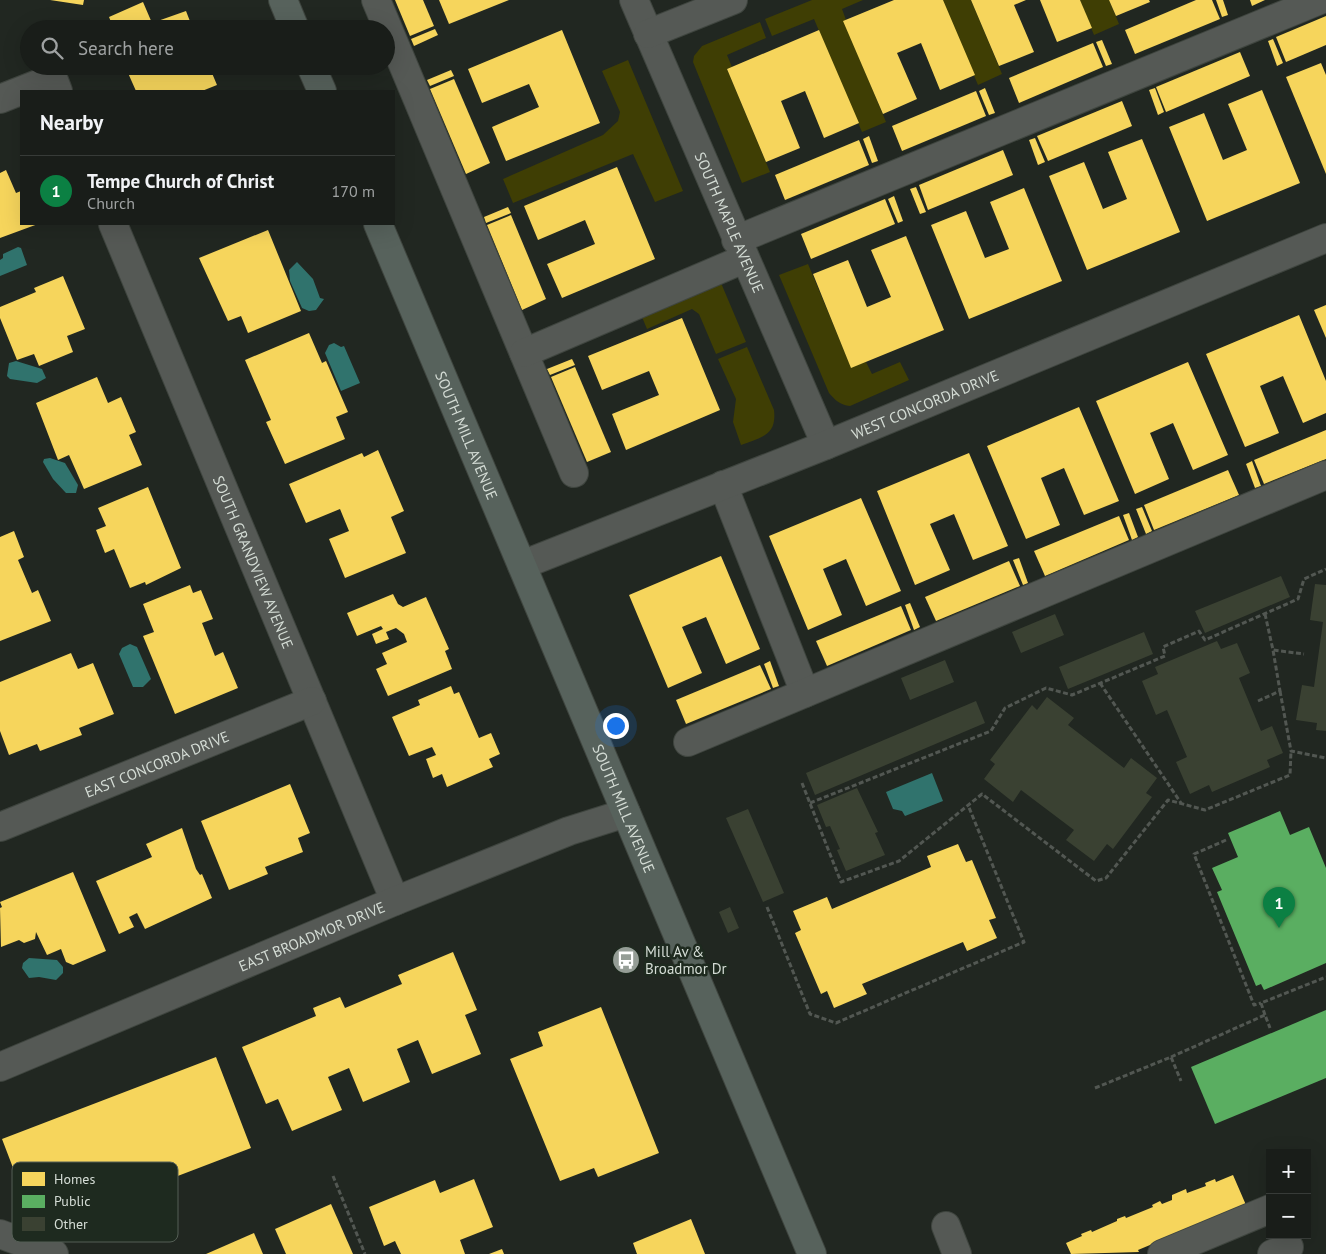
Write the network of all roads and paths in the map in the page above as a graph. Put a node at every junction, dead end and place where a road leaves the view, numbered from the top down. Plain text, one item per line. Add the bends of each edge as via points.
1 (283, 0) edge
2 (376, 0) edge
3 (634, 0) edge
4 (732, 0) edge
5 (1320, 0) edge
6 (291, 20) edge
7 (384, 20) edge
8 (648, 34) junction
9 (395, 45) edge
10 (315, 75) edge
11 (56, 85) edge
12 (36, 90) edge
13 (322, 90) edge
14 (20, 94) edge
15 (0, 99) edge
16 (114, 225) edge
17 (378, 225) edge
18 (1326, 238) edge
19 (740, 250) junction
20 (524, 353) junction
21 (826, 445) junction
22 (574, 472) dead end
23 (1326, 475) edge
24 (723, 486) junction
25 (522, 565) junction
26 (1326, 569) edge
27 (1265, 614) junction
28 (1273, 650) junction
29 (1304, 654) dead end
30 (1100, 683) junction
31 (1280, 691) junction
32 (805, 693) junction
33 (312, 701) junction
34 (1258, 701) dead end
35 (688, 742) dead end
36 (1291, 751) junction
37 (1326, 758) edge
38 (802, 783) dead end
39 (810, 803) junction
40 (1181, 804) junction
41 (968, 805) junction
42 (626, 813) junction
43 (0, 827) edge
44 (1226, 840) dead end
45 (395, 902) junction
46 (767, 907) dead end
47 (1326, 977) edge
48 (1261, 1003) junction
49 (1265, 1015) junction
50 (1270, 1028) dead end
51 (1172, 1057) junction
52 (0, 1067) edge
53 (1182, 1081) dead end
54 (1095, 1088) dead end
55 (334, 1176) dead end
56 (1266, 1212) edge
57 (946, 1226) dead end
58 (0, 1234) edge
59 (12, 1238) edge
60 (22, 1242) edge
61 (54, 1254) edge
62 (365, 1254) edge
63 (812, 1254) edge
64 (957, 1254) edge
65 (1162, 1254) edge

1 - 6 main road
2 - 7 street
3 - 8 street, SOUTH MAPLE AVENUE
4 - 8 street
5 - 19 street
8 - 19 street, SOUTH MAPLE AVENUE
9 - 20 street
10 - 13 main road
11 - 12 street
14 - 15 street
16 - 33 street, SOUTH GRANDVIEW AVENUE
17 - 25 main road, SOUTH MILL AVENUE
18 - 21 street, WEST CONCORDA DRIVE
19 - 20 street
19 - 21 street, SOUTH MAPLE AVENUE
20 - 22 street
21 - 24 street, WEST CONCORDA DRIVE
23 - 32 street
24 - 25 street, WEST CONCORDA DRIVE
24 - 32 street
25 - 42 main road, SOUTH MILL AVENUE
26 - 27 path via 1304,579 1298,599
27 - 28 path
27 - 30 path via 1205,640 1199,631 1163,647 1165,656
28 - 29 path
28 - 31 path
30 - 39 path via 1072,695 1046,688 1004,708 991,731
30 - 40 path
31 - 34 path
31 - 36 path
32 - 35 street
33 - 43 street, EAST CONCORDA DRIVE
33 - 45 street, SOUTH GRANDVIEW AVENUE
36 - 37 path
36 - 40 path via 1290,775 1205,810
38 - 39 path
39 - 41 path via 841,882 899,861
40 - 41 path via 1168,800 1106,878 1096,880 982,794
41 - 46 path via 1024,942 836,1023 810,1014
42 - 45 street, EAST BROADMOR DRIVE via 569,831
42 - 63 main road, SOUTH MILL AVENUE
44 - 48 path via 1194,854 1254,1005
45 - 52 street, EAST BROADMOR DRIVE
47 - 48 path
48 - 49 path
49 - 50 path
49 - 51 path
51 - 53 path
51 - 54 path
55 - 62 path
56 - 65 street
57 - 64 street
58 - 59 street
60 - 61 street

